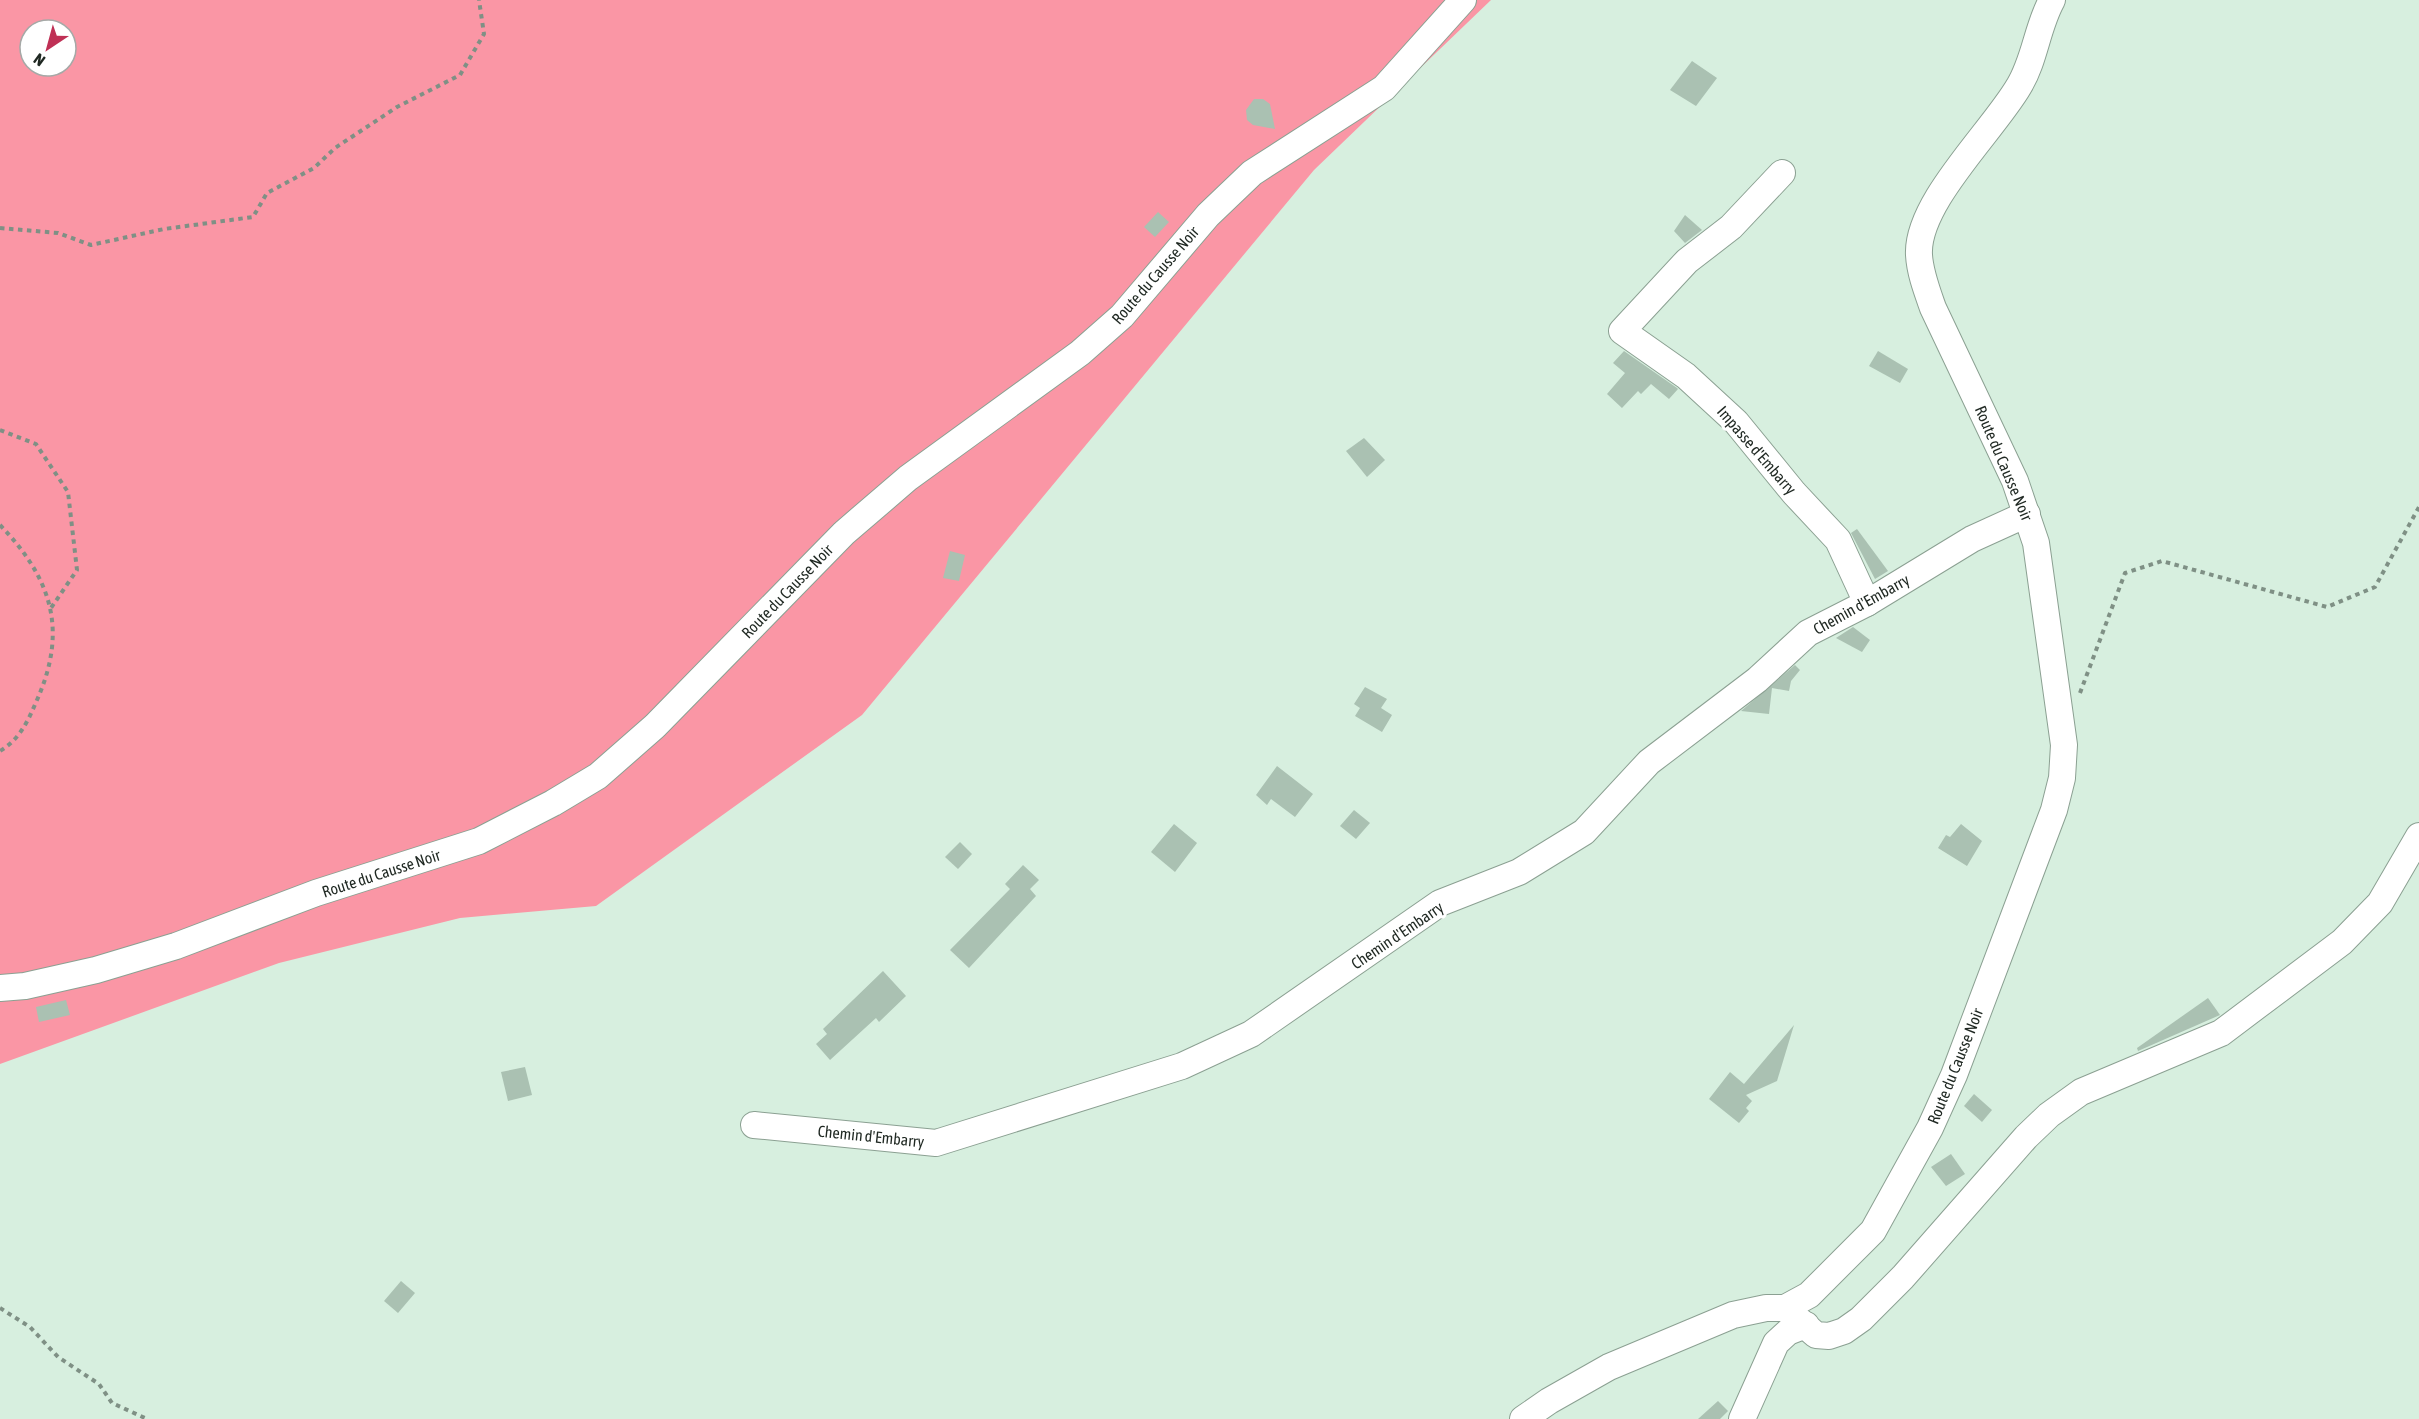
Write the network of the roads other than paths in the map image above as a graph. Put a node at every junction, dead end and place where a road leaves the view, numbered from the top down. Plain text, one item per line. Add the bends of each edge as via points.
1 (1463, 0) edge
2 (2052, 0) edge
3 (1782, 173) dead end
4 (2027, 514) junction
5 (1867, 603) junction
6 (2419, 836) edge
7 (0, 988) edge
8 (754, 1125) dead end
9 (1785, 1308) junction
10 (1806, 1324) junction
11 (1523, 1419) edge
12 (1742, 1419) edge

1 - 7 street, Route du Causse Noir via 1384,88 1252,173 1208,215 1122,316 1097,338 908,478 844,533 655,726 598,776 479,841 316,893 176,946 96,970
2 - 4 street, Route du Causse Noir via 2020,85 1941,191 1924,228 1919,253 1933,308
3 - 5 street, Impasse d'Embarry via 1731,227 1687,261 1622,331 1686,376 1736,422 1838,540
4 - 5 street, Chemin d'Embarry via 1972,539
4 - 9 street, Route du Causse Noir via 2036,543 2064,745 2062,778 2054,810 1954,1075 1893,1197 1874,1232 1851,1256 1809,1295
5 - 8 street, Chemin d'Embarry via 1808,633 1757,680 1649,762 1584,832 1519,872 1440,903 1251,1034 1182,1066 936,1143
6 - 10 street via 2380,903 2342,942 2221,1033 2090,1088 2057,1109 2026,1137 1861,1319 1829,1336 1816,1335
9 - 10 street
9 - 11 street via 1733,1315 1609,1367
10 - 12 street via 1776,1343

